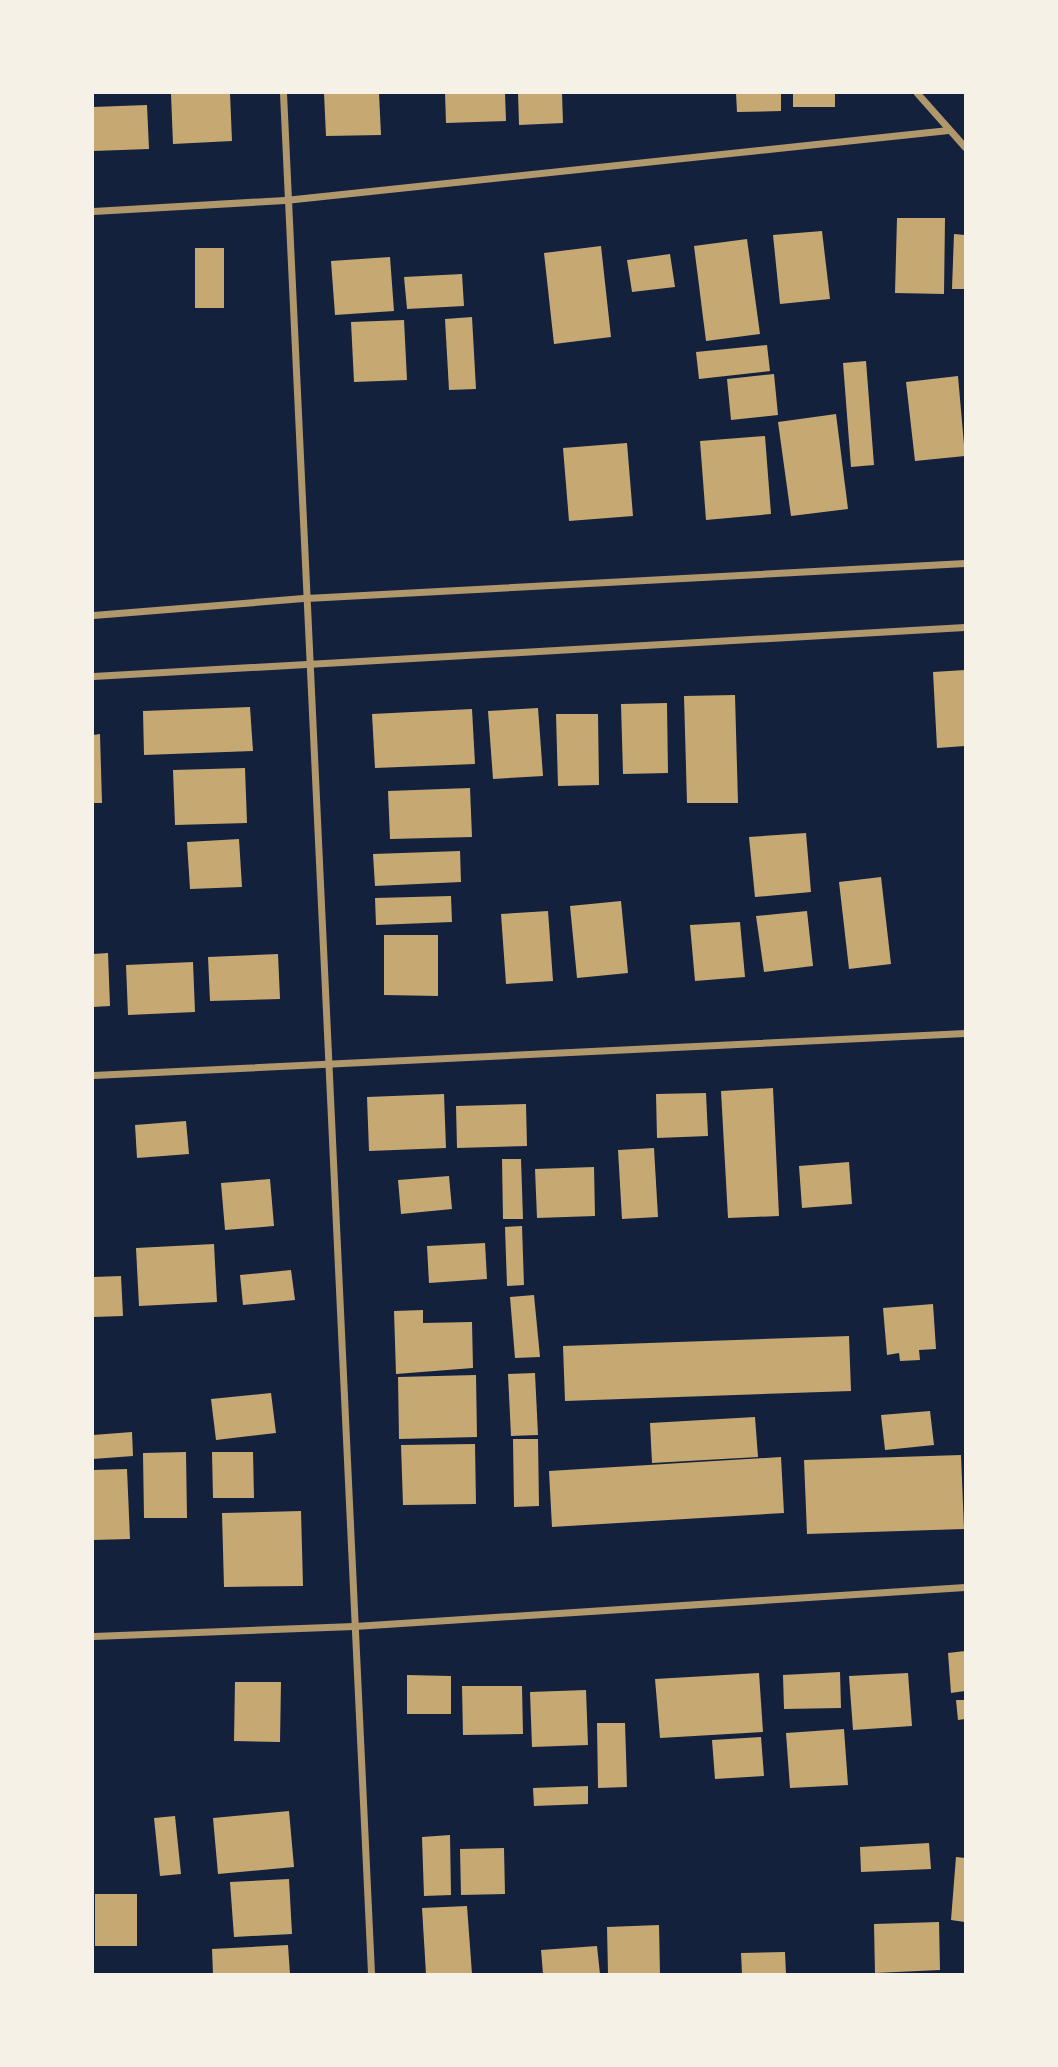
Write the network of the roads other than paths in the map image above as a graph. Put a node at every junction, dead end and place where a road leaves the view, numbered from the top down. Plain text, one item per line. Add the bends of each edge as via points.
1 (283, 93) edge
2 (917, 93) edge
3 (948, 130) junction
4 (965, 148) edge
5 (285, 200) junction
6 (93, 211) edge
7 (965, 563) edge
8 (306, 598) junction
9 (93, 615) edge
10 (965, 627) edge
11 (310, 662) junction
12 (93, 676) edge
13 (965, 1033) edge
14 (328, 1061) junction
15 (93, 1075) edge
16 (965, 1587) edge
17 (354, 1626) junction
18 (93, 1636) edge
19 (371, 1974) edge

1 - 5 street
2 - 3 street
3 - 4 street
3 - 5 street
5 - 6 street
5 - 8 street
7 - 8 street
8 - 9 street
8 - 11 street
10 - 11 street
11 - 12 street
11 - 14 street
13 - 14 street
14 - 15 street
14 - 17 street
16 - 17 street
17 - 18 street
17 - 19 street

